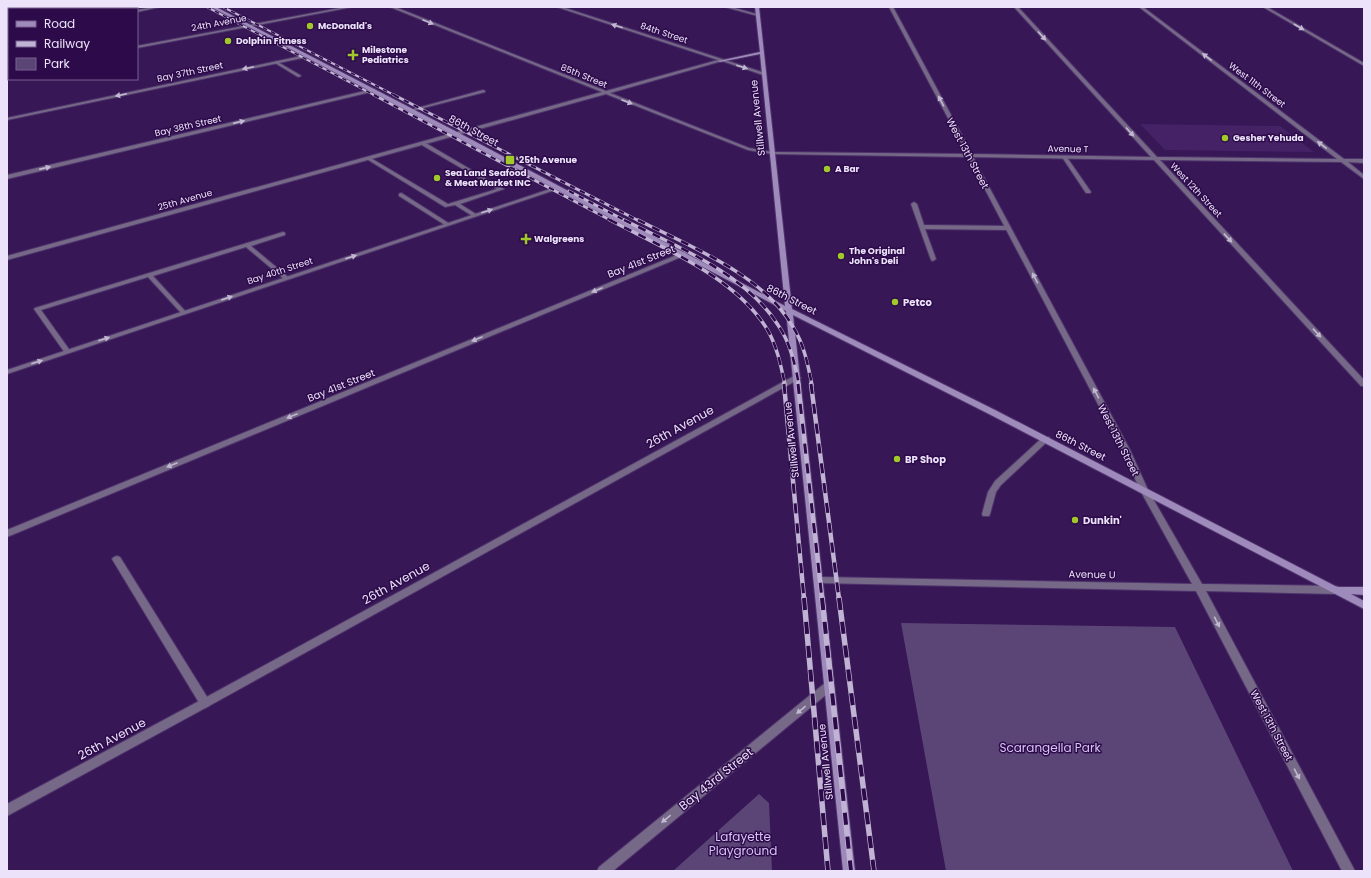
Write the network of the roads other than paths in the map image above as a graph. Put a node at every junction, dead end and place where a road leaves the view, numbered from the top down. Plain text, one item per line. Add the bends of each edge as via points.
1 (158, 7) edge
2 (213, 7) edge
3 (350, 7) edge
4 (392, 7) edge
5 (559, 7) edge
6 (727, 7) edge
7 (757, 7) edge
8 (891, 7) edge
9 (1016, 7) edge
10 (1141, 7) edge
11 (1265, 7) edge
12 (138, 11) edge
13 (758, 15) junction
14 (249, 26) junction
15 (138, 47) edge
16 (761, 53) junction
17 (306, 56) junction
18 (720, 61) junction
19 (276, 62) junction
20 (1364, 65) edge
21 (764, 74) junction
22 (298, 76) dead end
23 (373, 90) junction
24 (483, 91) dead end
25 (604, 93) junction
26 (412, 110) junction
27 (7, 119) edge
28 (457, 134) junction
29 (422, 143) junction
30 (772, 153) junction
31 (970, 156) junction
32 (1064, 157) junction
33 (367, 158) junction
34 (1154, 158) junction
35 (1342, 160) junction
36 (1364, 160) edge
37 (1364, 177) edge
38 (7, 178) edge
39 (558, 188) junction
40 (1088, 192) dead end
41 (401, 195) dead end
42 (455, 204) junction
43 (914, 204) dead end
44 (474, 216) junction
45 (448, 224) junction
46 (922, 227) junction
47 (1008, 228) junction
48 (283, 234) dead end
49 (247, 245) junction
50 (684, 254) junction
51 (7, 258) edge
52 (933, 259) dead end
53 (149, 275) junction
54 (286, 278) junction
55 (790, 310) junction
56 (184, 312) junction
57 (67, 352) junction
58 (7, 372) edge
59 (796, 378) junction
60 (1364, 384) edge
61 (1046, 439) junction
62 (1144, 490) junction
63 (986, 514) dead end
64 (7, 534) edge
65 (117, 559) dead end
66 (819, 580) junction
67 (1199, 587) junction
68 (1336, 590) junction
69 (1364, 591) edge
70 (1364, 604) edge
71 (829, 686) junction
72 (205, 703) junction
73 (7, 810) edge
74 (603, 871) edge
75 (849, 871) edge
76 (1349, 871) edge

1 - 12 street
2 - 14 main road, 86th Street
3 - 14 street, 24th Avenue
4 -> 25 street, 85th Street
18 -> 5 street, 84th Street
6 - 13 street
7 - 13 main road, Stillwell Avenue
31 -> 8 street, West 13th Street
9 -> 34 street, West 12th Street
35 -> 10 street, West 11th Street
11 -> 20 street
13 - 16 main road, Stillwell Avenue
14 - 15 street, 24th Avenue
14 - 17 main road, 86th Street
16 - 18 main road, 25th Avenue
16 - 21 main road, Stillwell Avenue
17 - 19 street, Bay 37th Street
17 - 23 main road, 86th Street
18 -> 21 street, 84th Street
18 - 25 street, 25th Avenue
19 - 22 street
19 -> 27 street, Bay 37th Street
21 - 30 main road, Stillwell Avenue
23 - 26 main road, 86th Street
38 -> 23 street, Bay 38th Street
24 - 26 street
25 - 28 street, 25th Avenue
25 -> 30 street, 85th Street via 748,149
26 - 28 main road, 86th Street
28 - 29 street, 25th Avenue
28 - 39 main road, 86th Street
29 - 33 street, 25th Avenue
29 - 42 street via 501,189
30 - 31 street, Avenue T
30 - 55 main road, Stillwell Avenue
31 - 32 street, Avenue T
31 - 47 street, West 13th Street
32 - 34 street, Avenue T
32 - 40 street
33 - 42 street via 447,206
33 - 51 street, 25th Avenue
34 - 35 street, Avenue T
34 -> 60 street, West 12th Street
35 - 36 street, Avenue T
35 - 37 street, West 11th Street
44 -> 39 street, Bay 40th Street
39 - 50 main road, 86th Street
41 - 45 street
42 - 44 street
43 - 46 street
44 - 45 street, Bay 40th Street
54 -> 45 street, Bay 40th Street
46 - 47 street
46 - 52 street
62 -> 47 street, West 13th Street via 1122,443
48 - 49 street
49 - 53 street
49 - 54 street
50 - 55 main road, 86th Street
50 -> 64 street, Bay 41st Street
53 - 56 street
53 - 57 street via 37,309
56 -> 54 street, Bay 40th Street
55 - 59 main road, Stillwell Avenue
55 - 61 main road, 86th Street
57 -> 56 street, Bay 40th Street
58 -> 57 street, Bay 40th Street
59 - 66 main road, Stillwell Avenue
59 - 72 street, 26th Avenue
61 - 62 main road, 86th Street
61 - 63 street via 998,483 992,492
62 - 67 street, West 13th Street
62 - 68 main road, 86th Street
65 - 72 street
66 - 67 street, Avenue U
66 - 71 main road, Stillwell Avenue
67 - 68 street, Avenue U
67 -> 76 street, West 13th Street
68 - 69 main road, Avenue U
68 - 70 main road, 86th Street
71 -> 74 street, Bay 43rd Street
71 - 75 main road, Stillwell Avenue
72 - 73 street, 26th Avenue

